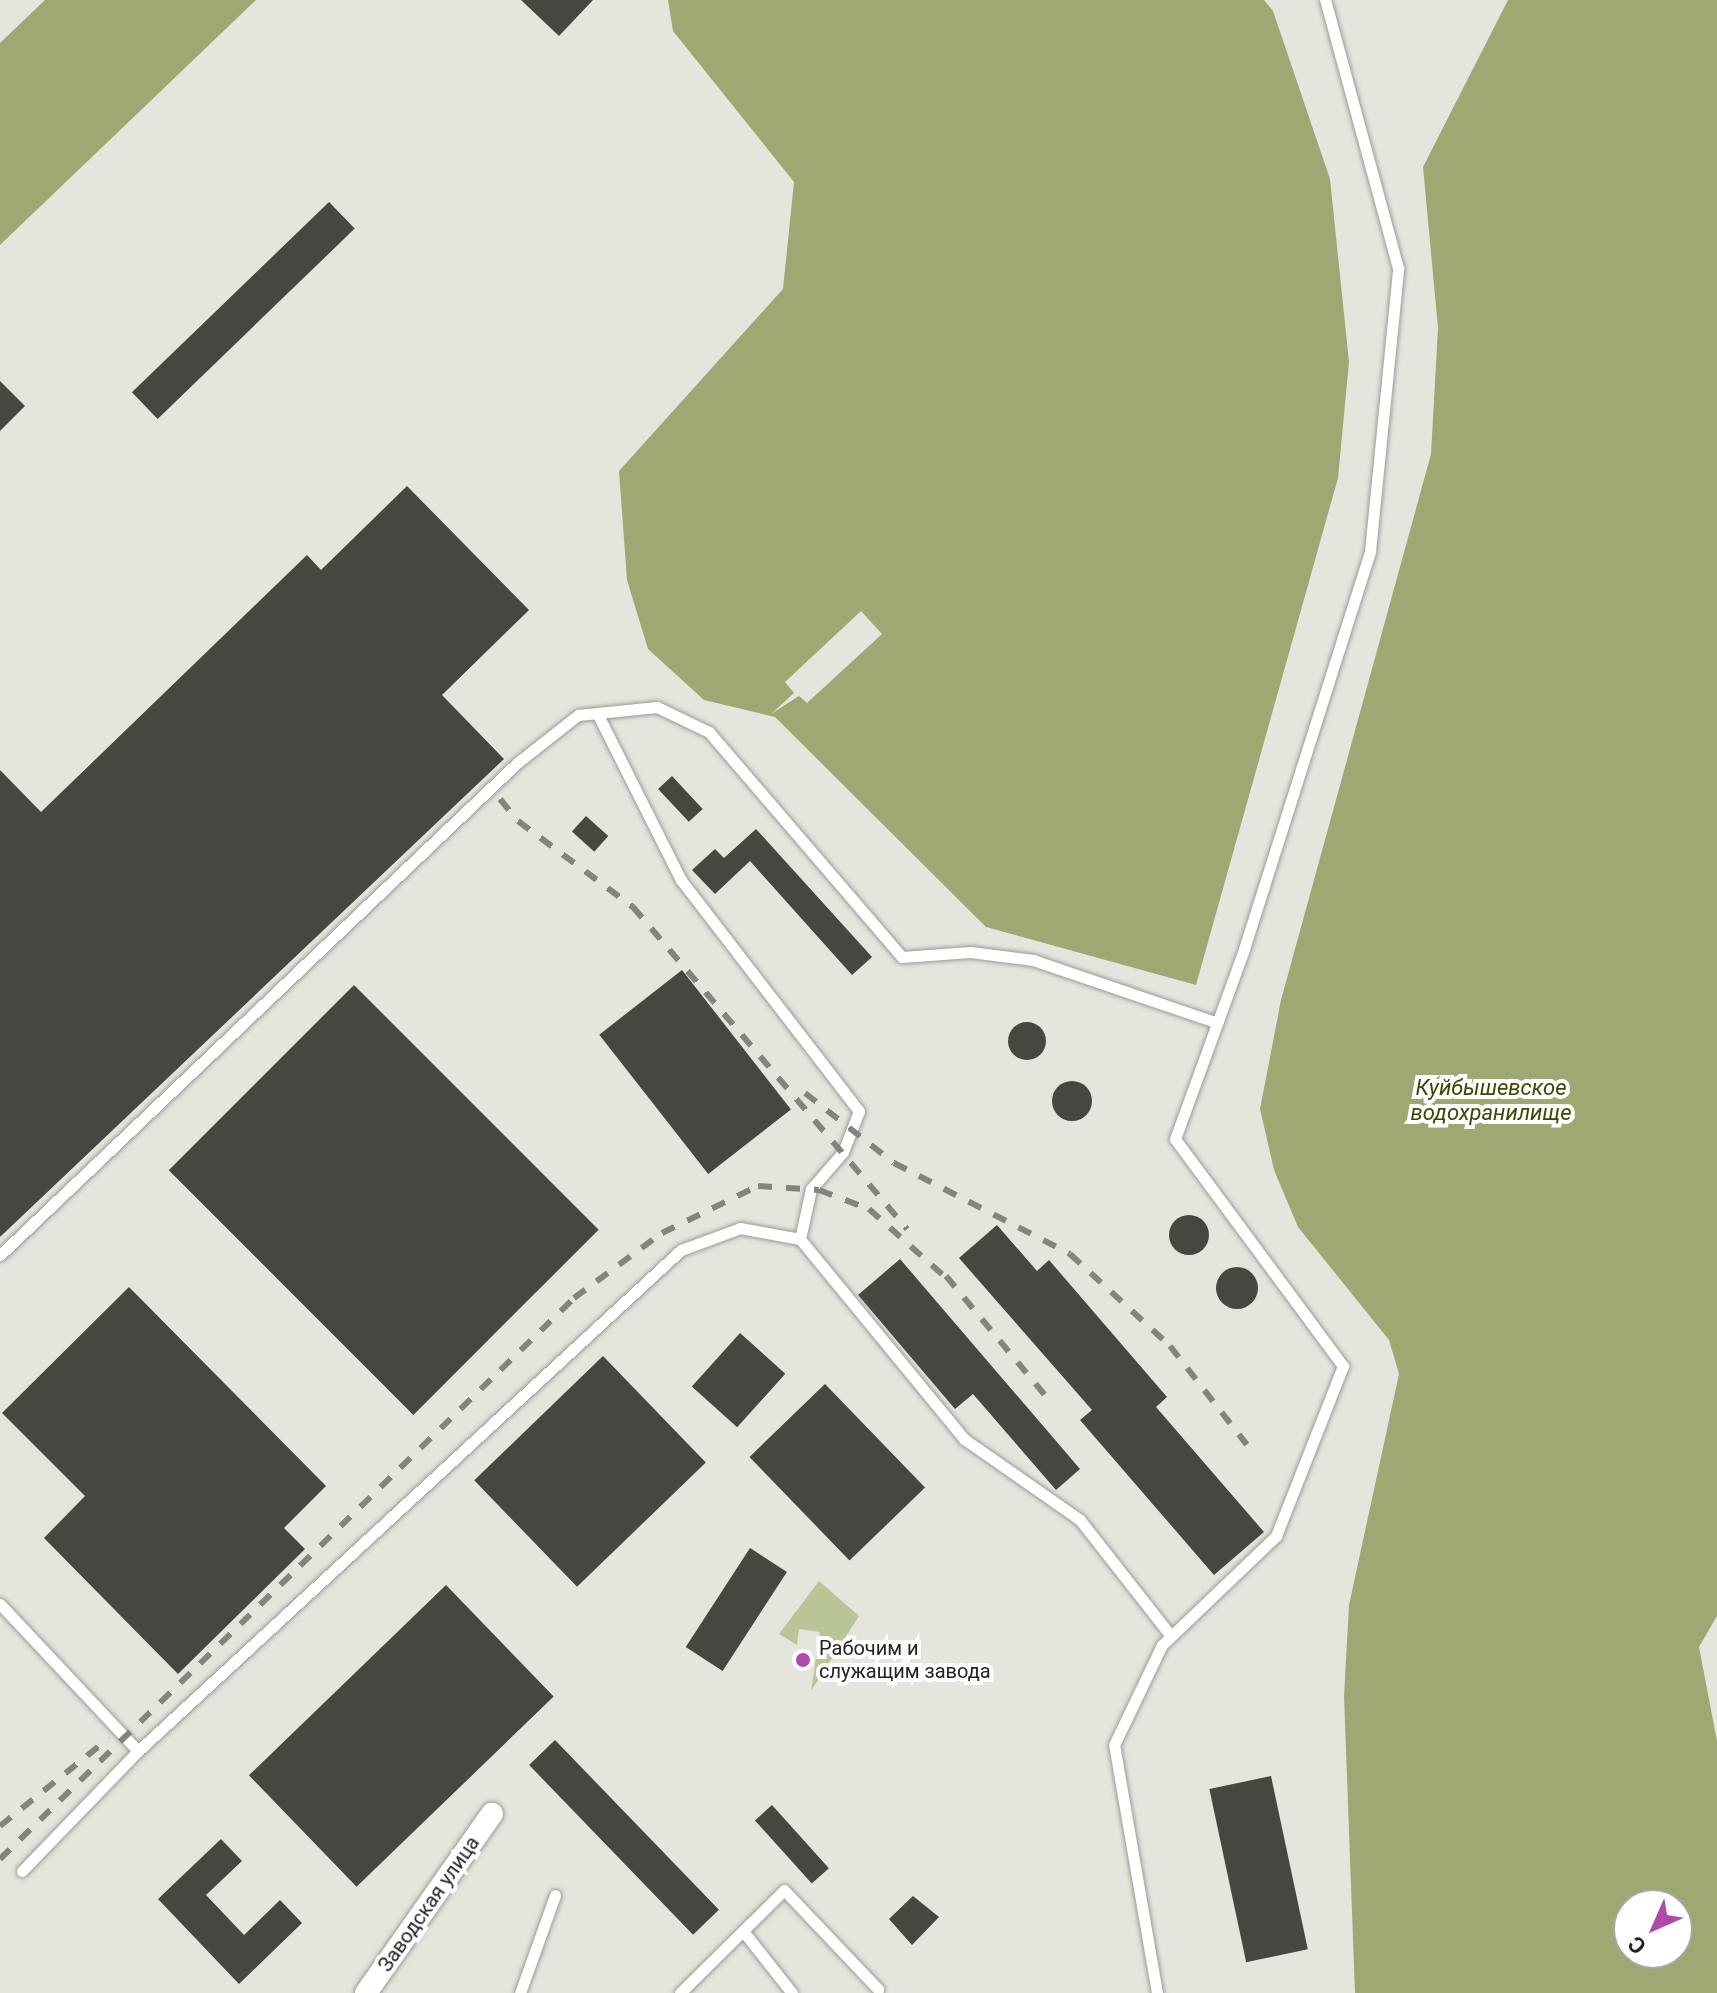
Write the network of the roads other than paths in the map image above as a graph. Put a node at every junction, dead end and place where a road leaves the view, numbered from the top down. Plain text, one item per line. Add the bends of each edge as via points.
1 (1325, 0) edge
2 (598, 715) junction
3 (1218, 1023) junction
4 (800, 1239) junction
5 (0, 1255) edge
6 (0, 1604) edge
7 (1171, 1636) junction
8 (138, 1751) junction
9 (492, 1814) dead end
10 (22, 1871) dead end
11 (555, 1895) dead end
12 (743, 1931) junction
13 (878, 1989) dead end
14 (366, 1993) edge
15 (520, 1993) edge
16 (680, 1993) edge
17 (792, 1993) edge
18 (1157, 1993) edge

1 - 3 lane via 1398,268 1370,551
2 - 3 lane via 657,707 709,732 871,913 902,957 970,952 1033,960
2 - 4 lane via 681,880 859,1111 843,1152 811,1189
2 - 5 lane via 578,715 517,763
3 - 7 lane via 1175,1139 1343,1366 1276,1536
4 - 7 lane via 964,1439 1080,1520
4 - 8 lane via 740,1228 681,1250
6 - 8 lane
7 - 18 lane via 1114,1745
8 - 10 lane
9 - 14 street, Заводская улица
11 - 15 lane
12 - 13 lane via 784,1890
12 - 16 lane
12 - 17 lane

